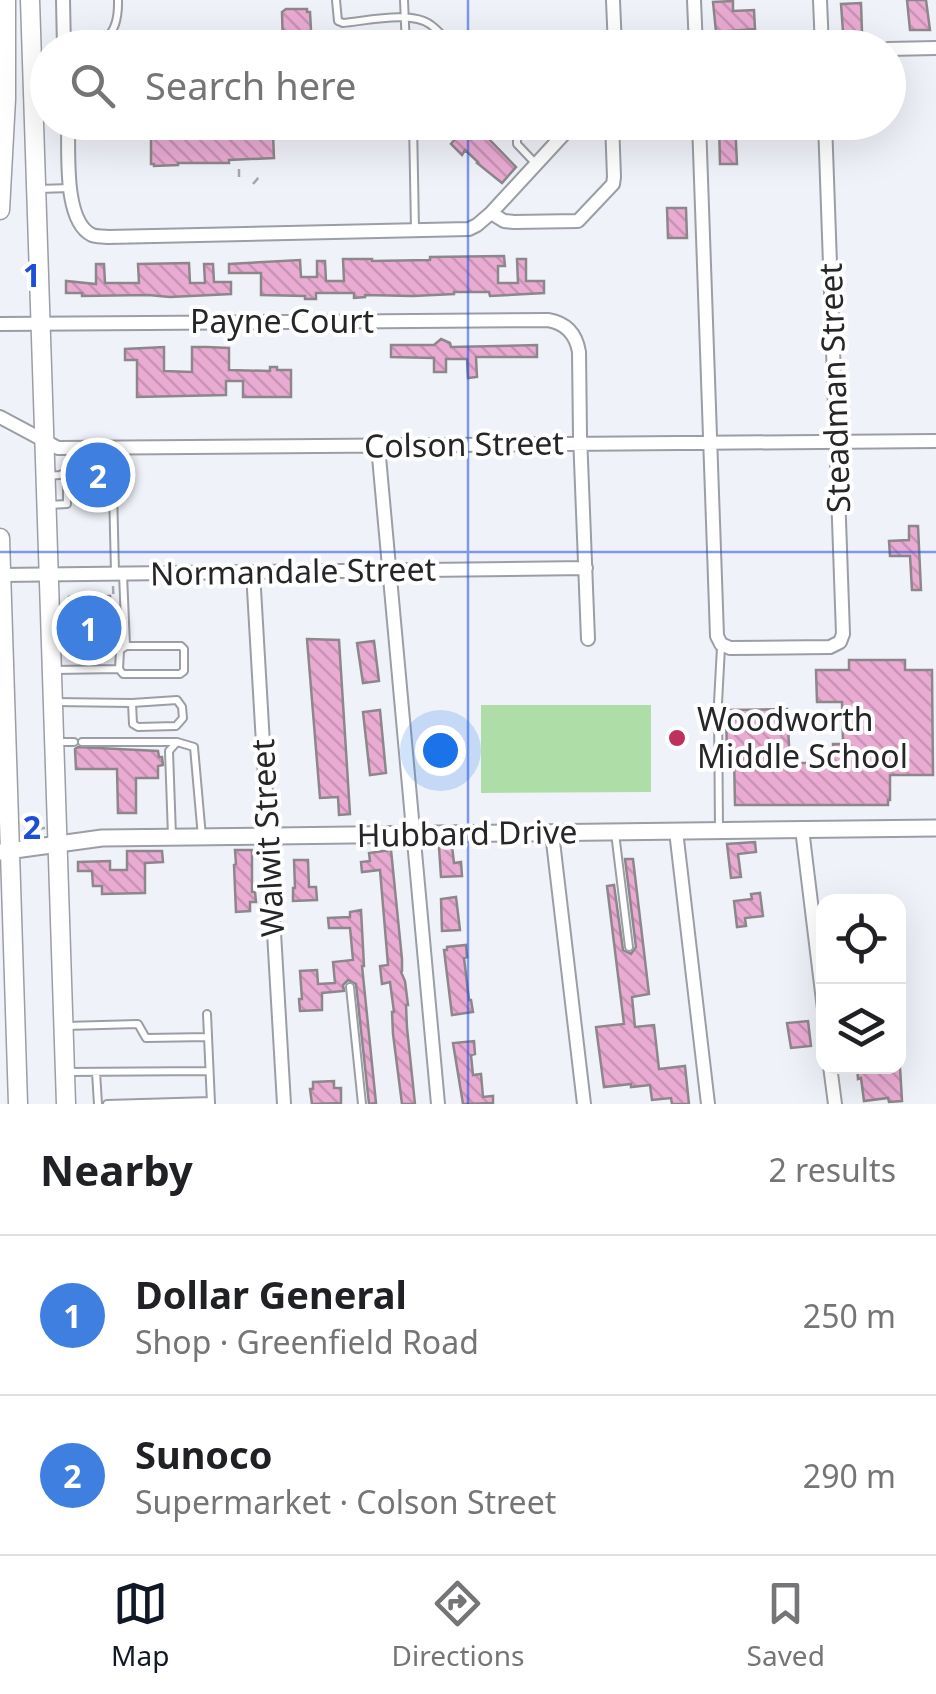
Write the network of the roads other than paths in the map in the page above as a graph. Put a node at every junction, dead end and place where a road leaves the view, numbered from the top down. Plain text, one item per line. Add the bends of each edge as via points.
1 (6, 0) edge
2 (30, 0) edge
3 (62, 0) edge
4 (118, 0) edge
5 (336, 0) edge
6 (404, 0) edge
7 (613, 0) edge
8 (694, 0) edge
9 (820, 0) edge
10 (405, 17) junction
11 (31, 30) edge
12 (63, 30) edge
13 (113, 30) edge
14 (405, 30) edge
15 (436, 30) edge
16 (614, 30) edge
17 (695, 30) edge
18 (821, 30) edge
19 (906, 48) edge
20 (936, 48) edge
21 (34, 140) edge
22 (69, 140) edge
23 (413, 140) edge
24 (517, 140) edge
25 (558, 140) edge
26 (613, 140) edge
27 (700, 140) edge
28 (826, 140) edge
29 (536, 164) junction
30 (71, 188) junction
31 (36, 189) junction
32 (0, 210) edge
33 (491, 213) junction
34 (416, 230) junction
35 (0, 324) edge
36 (41, 324) junction
37 (0, 417) edge
38 (936, 441) edge
39 (44, 442) junction
40 (711, 442) junction
41 (836, 443) junction
42 (580, 444) junction
43 (378, 446) junction
44 (72, 448) junction
45 (112, 448) junction
46 (67, 472) junction
47 (46, 476) junction
48 (47, 505) junction
49 (0, 538) edge
50 (586, 568) junction
51 (390, 571) junction
52 (252, 572) junction
53 (1, 575) edge
54 (49, 575) junction
55 (117, 577) junction
56 (588, 639) dead end
57 (722, 644) junction
58 (126, 646) junction
59 (119, 669) junction
60 (52, 670) junction
61 (53, 702) junction
62 (132, 703) junction
63 (70, 742) junction
64 (176, 742) junction
65 (936, 828) edge
66 (719, 830) junction
67 (802, 830) junction
68 (676, 831) junction
69 (614, 832) junction
70 (552, 833) junction
71 (414, 834) junction
72 (52, 835) junction
73 (268, 836) junction
74 (172, 837) junction
75 (202, 837) junction
76 (5, 851) edge
77 (629, 948) dead end
78 (821, 984) edge
79 (350, 987) dead end
80 (207, 1014) dead end
81 (64, 1026) junction
82 (208, 1037) junction
83 (209, 1071) junction
84 (65, 1072) junction
85 (96, 1072) junction
86 (831, 1074) edge
87 (191, 1103) edge
88 (211, 1103) edge
89 (18, 1104) edge
90 (66, 1104) edge
91 (98, 1104) edge
92 (107, 1104) edge
93 (284, 1104) edge
94 (362, 1104) edge
95 (438, 1104) edge
96 (584, 1104) edge
97 (708, 1104) edge
98 (835, 1104) edge

1 - 32 main road
2 - 11 main road
3 - 12 street
4 - 13 lane
5 - 10 lane via 343,23
6 - 10 lane
7 - 16 street
8 - 17 street
9 - 18 street
10 - 14 lane
10 - 15 lane
19 - 20 street
21 - 31 main road
22 - 30 street
23 - 34 lane
24 - 29 lane
25 - 29 street
26 - 33 street via 612,184 578,221 514,222
27 - 40 street
28 - 41 street, Steadman Street
29 - 33 street
30 - 31 lane
30 - 34 street via 78,223 108,237
31 - 36 main road
33 - 34 street via 468,229
35 - 36 street, Payne Court
36 - 39 main road
36 - 42 street, Payne Court via 548,320 562,324 578,346
37 - 39 street, Colson Street
38 - 41 street, Colson Street
39 - 44 street, Colson Street
39 - 47 main road
40 - 41 street, Colson Street
40 - 42 street, Colson Street
40 - 57 street
41 - 57 street, Steadman Street via 840,642
42 - 43 street, Colson Street
42 - 50 street
43 - 45 street, Colson Street
43 - 51 street
44 - 45 street, Colson Street
44 - 46 lane
45 - 55 lane
46 - 47 lane
46 - 48 lane via 66,504
47 - 48 main road
48 - 54 main road
49 - 53 main road
50 - 51 street, Normandale Street
50 - 56 street
51 - 52 street, Normandale Street
51 - 71 street
52 - 55 street, Normandale Street
52 - 73 street, Walwit Street
53 - 54 street, Normandale Street
53 - 76 main road
54 - 55 street, Normandale Street
54 - 60 main road
55 - 58 lane
57 - 66 lane
58 - 59 lane
58 - 59 lane via 181,646 184,671
59 - 60 lane
60 - 61 main road
61 - 62 lane
61 - 63 main road
62 - 62 lane via 177,700 183,718 176,726 138,727
63 - 64 lane
63 - 72 main road
64 - 74 lane via 170,751
64 - 75 lane via 195,750
65 - 67 street, Hubbard Drive
66 - 67 street, Hubbard Drive
66 - 68 street, Hubbard Drive
67 - 78 street
68 - 69 street, Hubbard Drive
68 - 97 street
69 - 70 street, Hubbard Drive
69 - 77 lane
70 - 71 street, Hubbard Drive
70 - 96 street
71 - 73 street, Hubbard Drive
71 - 95 street
72 - 74 street, Hubbard Drive
72 - 76 street, Hubbard Drive
72 - 81 main road
73 - 75 street, Hubbard Drive
73 - 93 street, Walwit Street
74 - 75 street, Hubbard Drive
76 - 89 main road
79 - 94 lane
80 - 82 lane
81 - 82 lane via 138,1024 146,1038
81 - 84 main road
82 - 83 lane
83 - 85 lane
83 - 88 lane
84 - 85 lane
84 - 90 main road
85 - 91 lane
86 - 98 street
87 - 88 lane
87 - 92 lane

